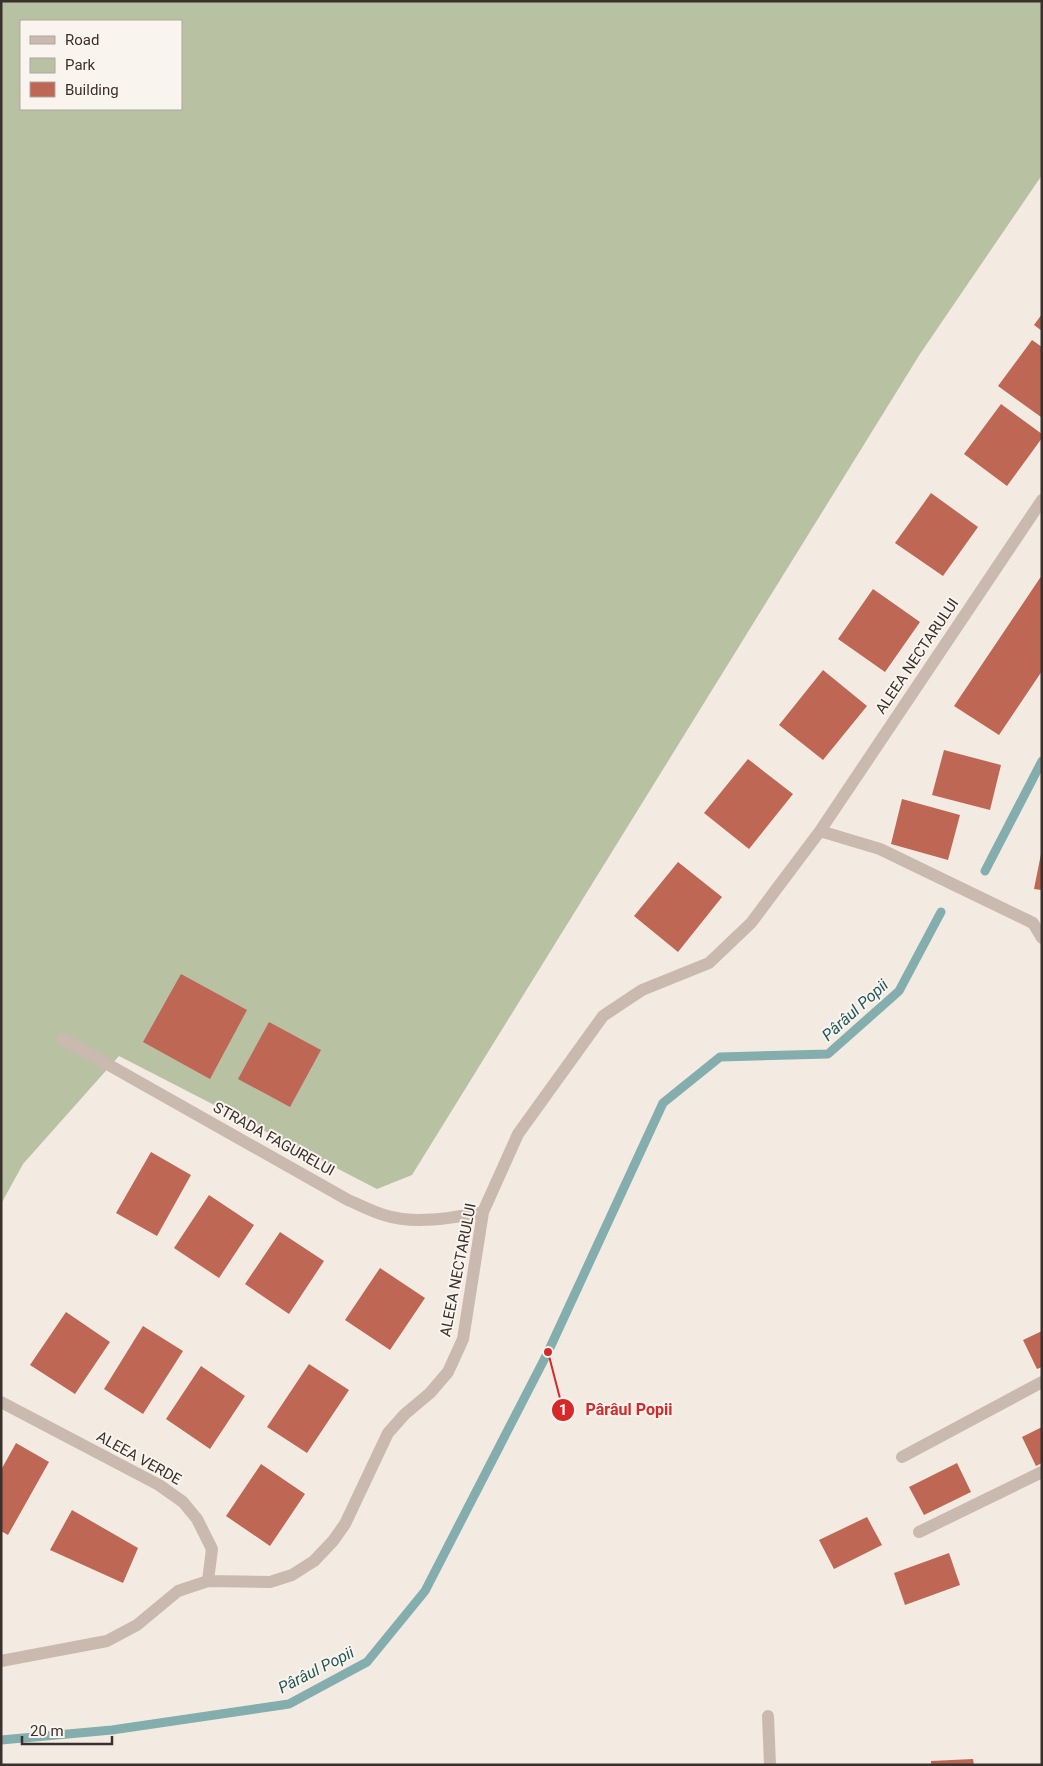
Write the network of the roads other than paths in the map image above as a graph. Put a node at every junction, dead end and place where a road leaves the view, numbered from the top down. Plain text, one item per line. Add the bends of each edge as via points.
1 (1042, 500) edge
2 (820, 831) junction
3 (1037, 923) edge
4 (1042, 938) edge
5 (63, 1039) dead end
6 (483, 1212) junction
7 (1042, 1382) edge
8 (1, 1402) edge
9 (902, 1457) dead end
10 (1042, 1472) edge
11 (919, 1532) dead end
12 (208, 1581) junction
13 (1, 1661) edge
14 (768, 1716) dead end
15 (770, 1765) edge

1 - 2 street, ALEEA NECTARULUI
2 - 3 street via 880,849
2 - 6 street, ALEEA NECTARULUI via 751,923 709,963 642,990 603,1016 518,1134
3 - 4 street
5 - 6 street, STRADA FAGURELUI via 348,1200 385,1215 425,1219
6 - 12 street, ALEEA NECTARULUI via 463,1339 448,1372 388,1433 345,1524 333,1541 314,1562 278,1580
7 - 9 street
8 - 12 street, ALEEA VERDE via 159,1485 183,1502 212,1549
10 - 11 street
12 - 13 street, ALEEA NECTARULUI via 178,1591 137,1625 107,1641
14 - 15 street

